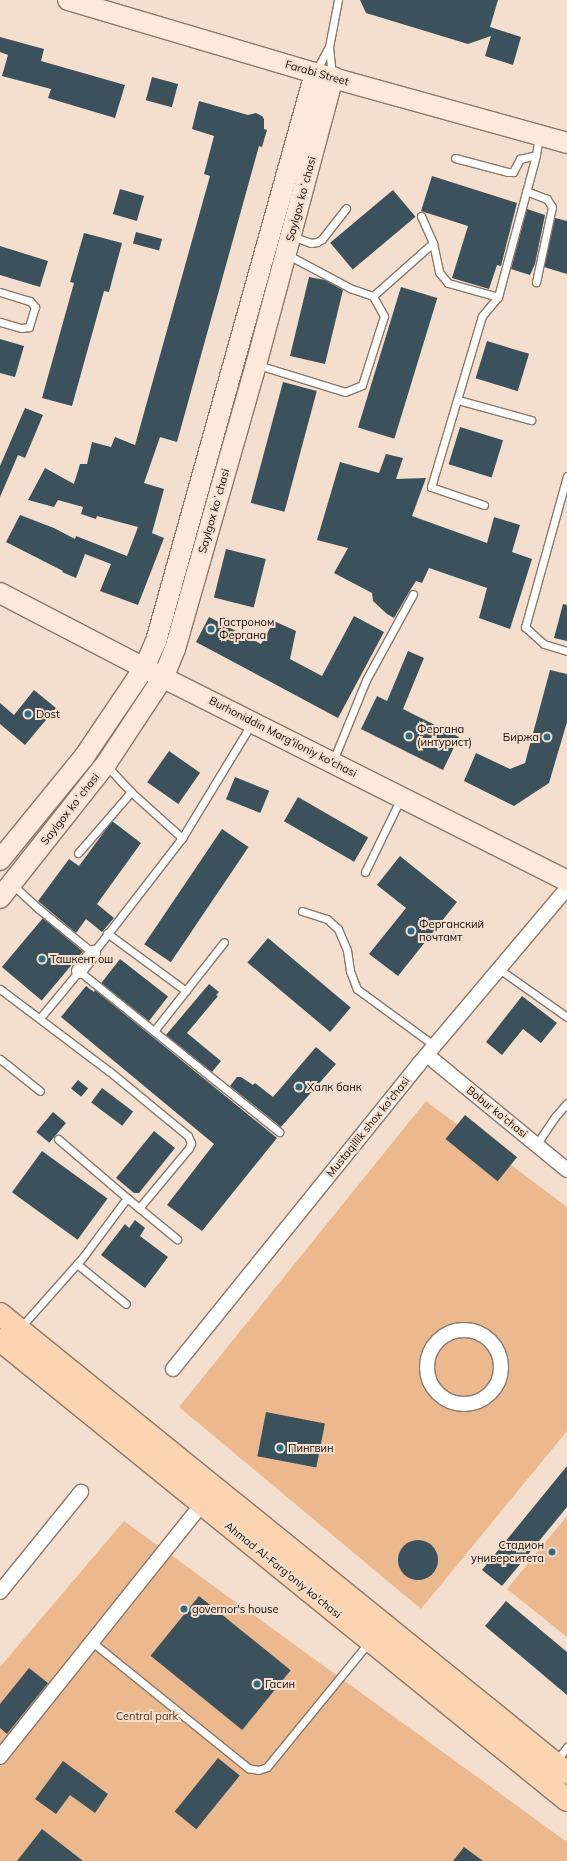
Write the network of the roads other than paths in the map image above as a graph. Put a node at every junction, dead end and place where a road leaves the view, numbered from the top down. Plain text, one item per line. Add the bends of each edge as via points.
1 (68, 0) edge
2 (338, 0) edge
3 (328, 47) junction
4 (324, 75) junction
5 (539, 135) junction
6 (567, 143) edge
7 (536, 155) junction
8 (455, 158) dead end
9 (526, 191) junction
10 (346, 208) dead end
11 (421, 216) dead end
12 (433, 244) junction
13 (289, 245) junction
14 (536, 282) dead end
15 (0, 292) edge
16 (373, 296) junction
17 (498, 297) junction
18 (0, 322) edge
19 (256, 365) junction
20 (458, 400) junction
21 (531, 420) dead end
22 (567, 476) edge
23 (484, 505) dead end
24 (0, 593) edge
25 (413, 594) dead end
26 (567, 651) edge
27 (144, 668) junction
28 (164, 676) junction
29 (253, 722) junction
30 (332, 763) junction
31 (106, 764) junction
32 (131, 792) junction
33 (401, 798) junction
34 (182, 838) junction
35 (78, 853) dead end
36 (0, 860) edge
37 (365, 872) dead end
38 (567, 881) edge
39 (567, 888) edge
40 (6, 891) edge
41 (302, 911) dead end
42 (107, 933) junction
43 (224, 942) dead end
44 (93, 953) junction
45 (499, 969) junction
46 (79, 971) junction
47 (0, 989) edge
48 (186, 991) junction
49 (567, 1017) edge
50 (40, 1018) junction
51 (154, 1032) junction
52 (431, 1050) junction
53 (0, 1059) edge
54 (40, 1090) dead end
55 (567, 1103) edge
56 (279, 1132) dead end
57 (58, 1139) dead end
58 (536, 1145) junction
59 (567, 1170) edge
60 (127, 1198) junction
61 (139, 1208) junction
62 (177, 1239) dead end
63 (76, 1264) junction
64 (126, 1304) dead end
65 (0, 1314) edge
66 (9, 1335) edge
67 (173, 1369) dead end
68 (498, 1383) joint
69 (81, 1492) dead end
70 (202, 1504) junction
71 (0, 1592) edge
72 (370, 1641) junction
73 (92, 1642) junction
74 (0, 1757) edge
75 (563, 1761) edge
76 (567, 1800) edge

1 - 4 main road, Farabi Street
2 - 3 lane
3 - 4 lane
3 - 4 lane
4 - 5 main road, Farabi Street
4 - 13 main road, Saylgox koʻchasi
4 - 27 main road, Saylgox koʻchasi via 156,641
5 - 6 main road, Farabi Street
5 - 7 lane
7 - 8 lane via 520,159 513,172
7 - 9 lane
9 - 14 lane via 547,199 552,207
9 - 17 lane
10 - 13 lane via 322,239 317,242
11 - 12 lane
12 - 16 lane
12 - 17 lane via 439,272 448,283
13 - 16 lane via 350,288
13 - 19 main road, Saylgox koʻchasi
15 - 18 lane via 30,300 35,307 29,327 21,328
16 - 19 lane via 384,316 362,385 345,392
17 - 20 lane via 482,316
19 - 28 main road, Saylgox koʻchasi via 175,649
20 - 21 lane
20 - 23 lane via 431,487
22 - 26 lane via 526,627 544,644
24 - 27 main road, Burhoniddin Marg'iloniy ko'chasi
25 - 30 lane via 366,680
27 - 28 main road, Burhoniddin Marg'iloniy ko'chasi
27 - 36 main road, Saylgox koʻchasi via 84,757
28 - 29 main road, Burhoniddin Marg'iloniy ko'chasi
28 - 31 main road, Saylgox koʻchasi
29 - 30 main road, Burhoniddin Marg'iloniy ko'chasi
29 - 34 lane
30 - 33 main road, Burhoniddin Marg'iloniy ko'chasi
31 - 32 lane
31 - 40 main road, Saylgox koʻchasi
32 - 34 lane
32 - 35 lane
33 - 37 lane
33 - 38 main road, Burhoniddin Marg'iloniy ko'chasi
34 - 42 lane
39 - 45 street, Mustaqillik shox ko'chasi
40 - 44 lane via 39,909
41 - 52 lane via 327,918 338,929 347,950 350,971 357,989
42 - 44 lane
42 - 48 lane
43 - 48 lane
44 - 46 street
45 - 49 lane
45 - 52 street, Mustaqillik shox ko'chasi
46 - 50 lane
46 - 51 lane
47 - 50 lane
48 - 51 lane
50 - 61 lane via 188,1136 189,1148
51 - 56 lane
52 - 58 street, Bobur ko'chasi
52 - 67 street, Mustaqillik shox ko'chasi
53 - 54 lane
55 - 58 lane
57 - 60 lane
58 - 59 street, Bobur ko'chasi
60 - 61 lane
60 - 63 lane
61 - 62 lane
63 - 64 lane
63 - 66 lane
65 - 66 main road, Ahmad Al-Farg'oniy ko'chasi
66 - 70 main road, Ahmad Al-Farg'oniy ko'chasi
66 - 75 main road, Ahmad Al-Farg'oniy ko'chasi
68 - 68 street via 482,1400 464,1404 446,1400 436,1392 430,1382 428,1358 433,1347 453,1332 465,1330 478,1333 496,1348 501,1359
69 - 71 street
70 - 72 main road, Ahmad Al-Farg'oniy ko'chasi
70 - 73 street
72 - 73 lane via 267,1766 258,1770 248,1768
72 - 76 main road, Ahmad Al-Farg'oniy ko'chasi
73 - 74 street

